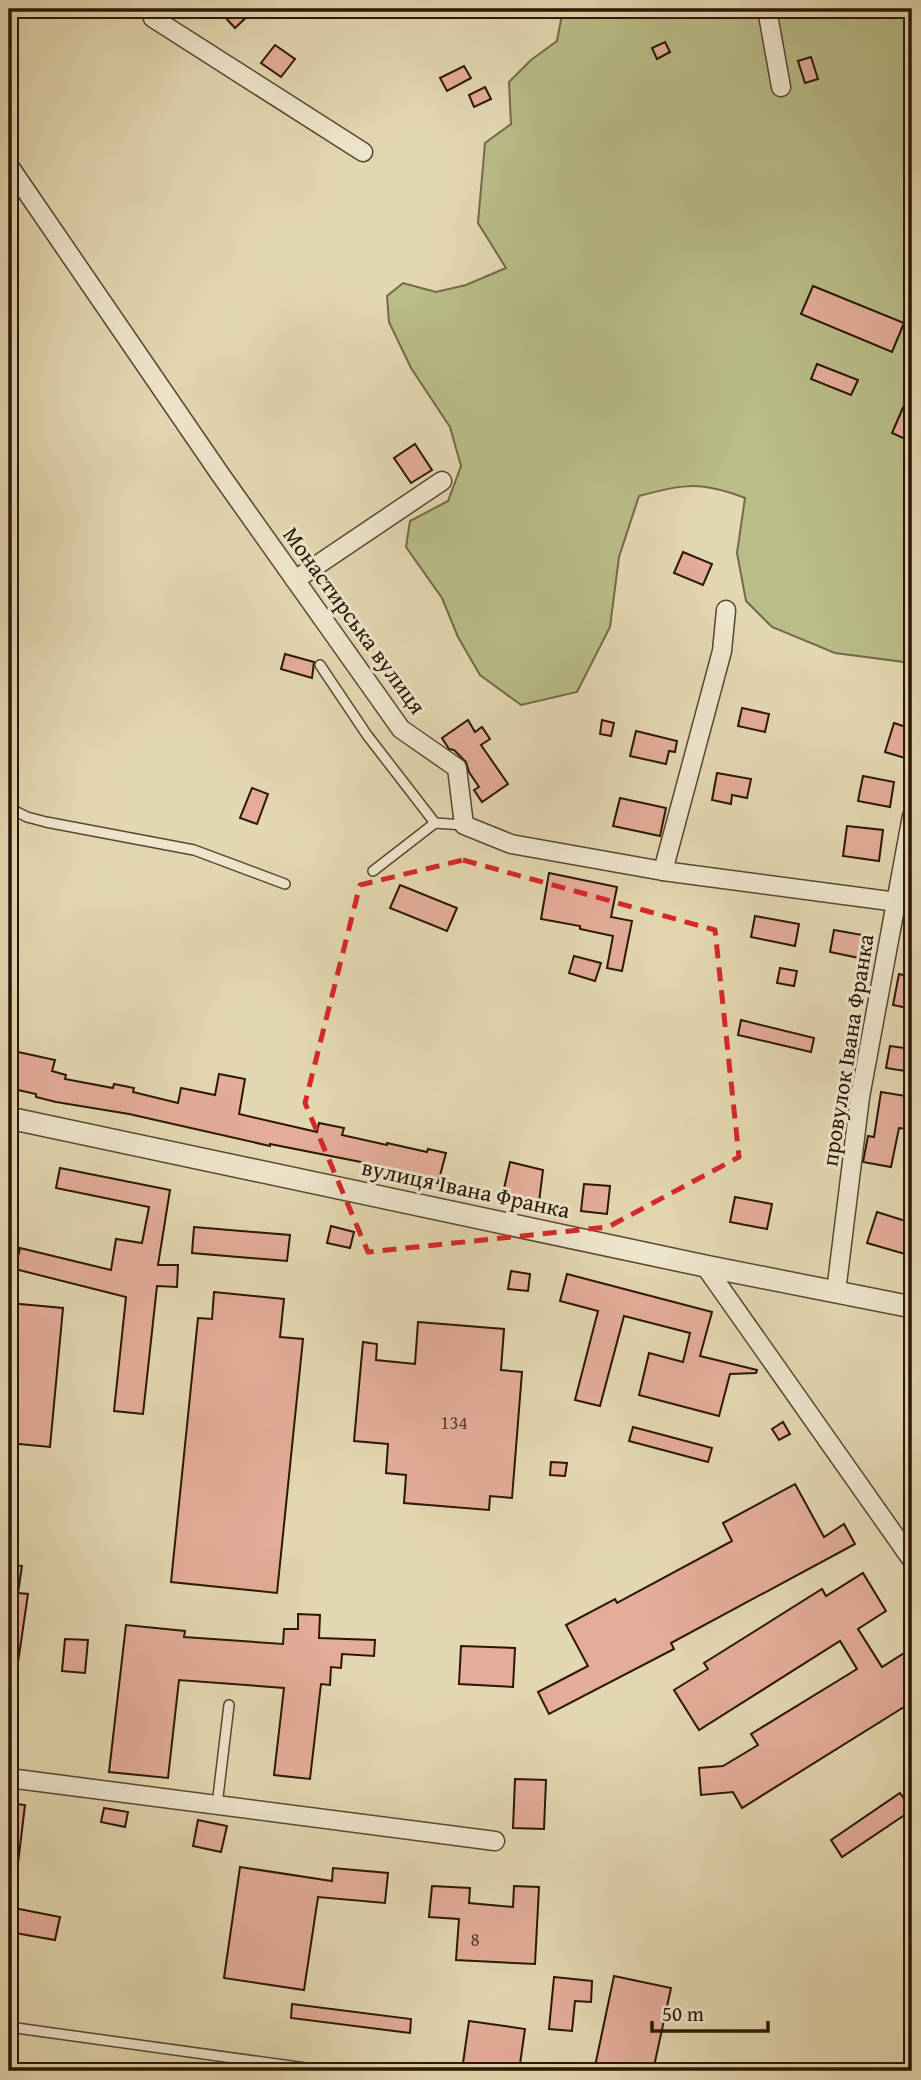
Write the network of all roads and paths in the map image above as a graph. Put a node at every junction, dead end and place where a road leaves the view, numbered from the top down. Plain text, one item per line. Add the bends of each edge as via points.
1 (154, 9) edge
2 (767, 9) edge
3 (781, 87) dead end
4 (363, 152) dead end
5 (9, 166) edge
6 (442, 481) dead end
7 (295, 580) junction
8 (726, 610) dead end
9 (320, 665) dead end
10 (9, 808) edge
11 (912, 816) edge
12 (435, 823) junction
13 (464, 825) junction
14 (373, 871) dead end
15 (663, 871) junction
16 (285, 884) dead end
17 (904, 903) edge
18 (9, 1118) edge
19 (705, 1266) junction
20 (836, 1292) junction
21 (912, 1307) edge
22 (912, 1560) edge
23 (229, 1705) dead end
24 (9, 1778) edge
25 (216, 1805) junction
26 (495, 1841) dead end
27 (9, 2027) edge
28 (327, 2071) edge

1 - 4 street via 153,18
2 - 3 street
5 - 7 street, Монастирська вулиця
6 - 7 street
7 - 13 street, Монастирська вулиця via 401,729 457,768
8 - 15 street via 723,651
9 - 12 lane
10 - 16 lane via 46,822 194,850
11 - 17 street, провулок Івана Франка
12 - 13 lane
12 - 14 lane
13 - 15 street via 511,844
15 - 17 street
17 - 20 street, провулок Івана Франка via 860,1097
18 - 19 street, вулиця Івана Франка
19 - 20 street, вулиця Івана Франка
19 - 22 street
20 - 21 street, вулиця Івана Франка
23 - 25 lane
24 - 25 street
25 - 26 street
27 - 28 lane

